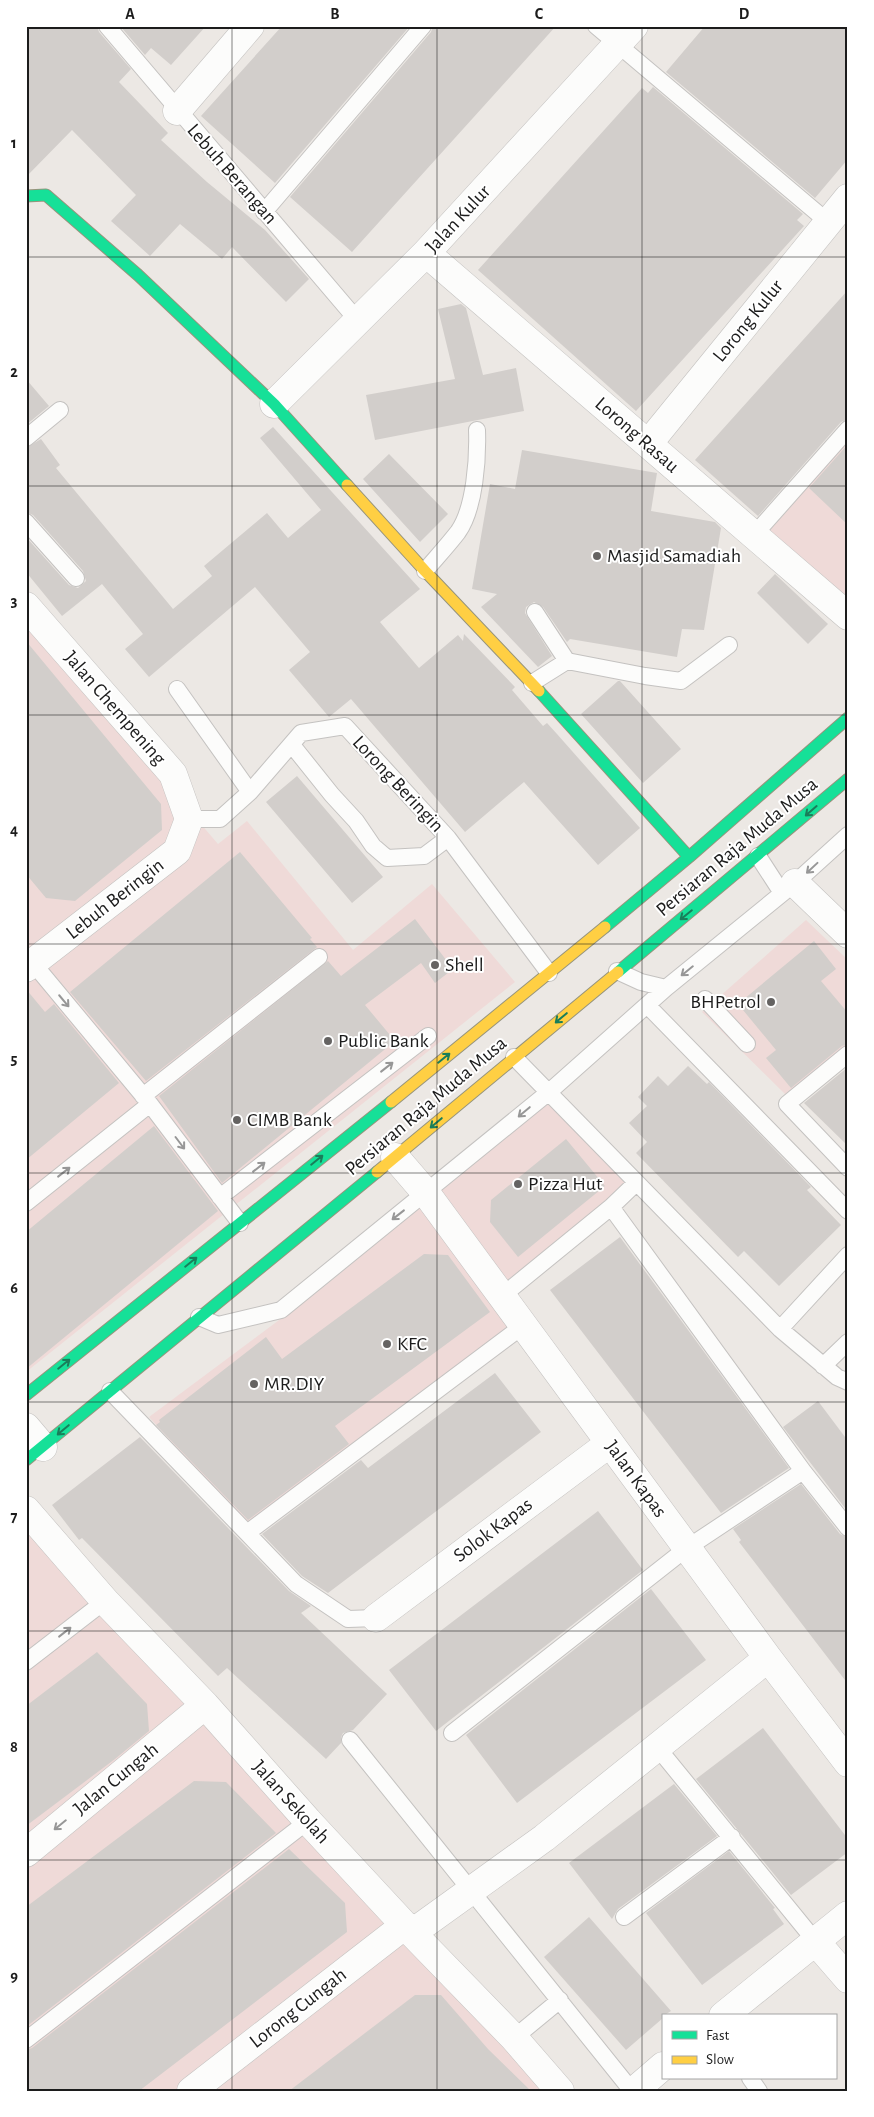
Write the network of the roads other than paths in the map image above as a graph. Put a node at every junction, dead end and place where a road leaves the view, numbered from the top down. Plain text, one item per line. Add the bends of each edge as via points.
1 (107, 26) edge
2 (250, 26) edge
3 (423, 26) edge
4 (596, 26) edge
5 (626, 36) edge
6 (177, 111) junction
7 (26, 196) edge
8 (848, 198) edge
9 (264, 212) junction
10 (828, 222) junction
11 (426, 253) junction
12 (358, 321) junction
13 (274, 404) junction
14 (60, 410) dead end
15 (848, 429) edge
16 (477, 430) dead end
17 (26, 438) edge
18 (648, 444) junction
19 (26, 522) edge
20 (754, 535) junction
21 (425, 571) junction
22 (76, 578) dead end
23 (26, 606) edge
24 (535, 612) dead end
25 (848, 616) edge
26 (729, 645) dead end
27 (567, 661) junction
28 (532, 683) junction
29 (177, 689) dead end
30 (848, 718) edge
31 (292, 745) junction
32 (848, 779) edge
33 (250, 792) junction
34 (189, 819) junction
35 (848, 835) edge
36 (448, 838) junction
37 (758, 856) junction
38 (689, 857) junction
39 (789, 888) junction
40 (848, 934) edge
41 (319, 957) dead end
42 (28, 962) edge
43 (617, 971) junction
44 (549, 973) junction
45 (666, 988) junction
46 (705, 999) dead end
47 (647, 1005) junction
48 (428, 1036) dead end
49 (747, 1044) dead end
50 (848, 1054) edge
51 (514, 1057) junction
52 (549, 1092) junction
53 (147, 1100) junction
54 (395, 1157) junction
55 (848, 1168) edge
56 (636, 1183) junction
57 (426, 1193) junction
58 (220, 1197) junction
59 (26, 1202) edge
60 (612, 1207) junction
61 (848, 1210) edge
62 (240, 1223) junction
63 (848, 1256) edge
64 (502, 1296) junction
65 (199, 1317) junction
66 (524, 1325) junction
67 (780, 1329) junction
68 (848, 1342) edge
69 (823, 1366) junction
70 (848, 1382) edge
71 (110, 1390) junction
72 (26, 1394) edge
73 (610, 1443) junction
74 (32, 1445) edge
75 (803, 1470) junction
76 (26, 1510) edge
77 (848, 1528) edge
78 (247, 1533) junction
79 (687, 1548) junction
80 (105, 1601) junction
81 (376, 1618) joint
82 (768, 1658) junction
83 (26, 1662) edge
84 (205, 1705) junction
85 (452, 1733) dead end
86 (350, 1740) dead end
87 (657, 1747) junction
88 (848, 1763) edge
89 (308, 1821) junction
90 (732, 1836) junction
91 (26, 1853) edge
92 (472, 1890) junction
93 (848, 1915) edge
94 (624, 1917) dead end
95 (408, 1929) junction
96 (816, 1942) junction
97 (848, 1979) edge
98 (560, 2000) junction
99 (726, 2014) edge
100 (514, 2038) junction
101 (26, 2040) edge
102 (662, 2067) edge
103 (752, 2080) edge
104 (191, 2091) edge
105 (560, 2091) edge
106 (633, 2091) edge
107 (760, 2091) edge

1 - 6 lane, Lebuh Berangan
2 - 6 street
3 - 9 lane
4 - 5 lane
5 - 10 lane
5 - 11 street, Jalan Kulur
6 - 9 lane, Lebuh Berangan
7 - 13 main road via 46,195 138,275
8 - 10 street, Lorong Kulur
9 - 12 lane, Lebuh Berangan
10 - 18 street, Lorong Kulur
11 - 12 street, Jalan Kulur
11 - 18 street, Lorong Rasau
12 - 13 street, Jalan Kulur
13 - 21 main road
14 - 17 lane
15 - 20 lane
16 - 21 lane via 478,461 470,501 459,530
18 - 20 street, Lorong Rasau
19 - 22 lane
20 - 25 street, Lorong Rasau
21 - 28 main road
23 - 34 street, Jalan Chempening via 173,774
24 - 27 lane
26 - 27 lane via 681,681
27 - 28 lane
28 - 38 main road
29 - 33 lane
30 - 38 main road, Persiaran Raja Muda Musa
31 - 33 lane, Lorong Beringin
31 - 36 lane, Lorong Beringin via 301,733 345,726
31 - 36 lane via 373,846 387,858 424,856
32 -> 37 main road, Persiaran Raja Muda Musa
33 - 34 lane, Lorong Beringin via 220,819
34 - 42 street, Lebuh Beringin via 177,851
35 -> 39 lane
36 - 44 lane, Lorong Beringin
37 - 39 lane
37 -> 43 main road, Persiaran Raja Muda Musa
38 - 44 main road, Persiaran Raja Muda Musa
39 - 40 street
39 -> 45 lane
41 - 53 lane
42 -> 53 lane
43 - 45 lane via 641,982
43 -> 51 main road, Persiaran Raja Muda Musa
62 -> 44 main road, Persiaran Raja Muda Musa
45 - 47 lane
46 - 49 lane
47 - 52 lane
47 - 61 lane
58 -> 48 lane
50 - 55 lane via 787,1104
51 - 52 lane
51 -> 54 main road, Persiaran Raja Muda Musa
52 - 56 lane
52 -> 57 lane
53 -> 58 lane
59 -> 53 lane
54 - 57 street, Jalan Kapas
54 - 65 main road, Persiaran Raja Muda Musa
56 - 60 lane
56 - 67 lane
57 - 64 street, Jalan Kapas
57 -> 65 lane via 281,1310 218,1325
58 - 62 lane
60 - 64 lane
60 - 75 lane
72 -> 62 main road, Persiaran Raja Muda Musa
63 - 67 lane
64 - 66 street, Jalan Kapas
65 - 71 main road, Persiaran Raja Muda Musa
66 - 73 street, Jalan Kapas
66 - 78 lane
67 - 69 lane
68 - 69 lane
69 - 70 lane
71 -> 74 main road, Persiaran Raja Muda Musa
71 - 78 lane
73 - 79 street, Jalan Kapas
73 - 81 street, Solok Kapas
75 - 77 lane
75 - 79 lane
76 - 80 street, Jalan Sekolah
78 - 81 lane via 296,1584 348,1619
79 - 82 street, Jalan Kapas
79 - 85 lane
83 -> 80 lane
80 - 84 street, Jalan Sekolah
82 - 87 street, Lorong Cungah
82 - 88 street, Jalan Kapas
84 - 89 street, Jalan Sekolah
84 -> 91 street, Jalan Cungah
86 - 92 lane
87 - 90 lane
87 - 92 street, Lorong Cungah via 544,1838
89 - 95 street, Jalan Sekolah
89 - 101 lane
90 - 94 lane
90 - 96 lane
92 - 95 street, Lorong Cungah
92 - 98 lane
93 - 96 street
95 - 100 street, Jalan Sekolah
95 - 104 street, Lorong Cungah
96 - 97 street
96 - 99 street
98 - 100 lane
98 - 106 lane
100 - 105 street, Jalan Sekolah
102 - 106 street
103 - 107 lane

